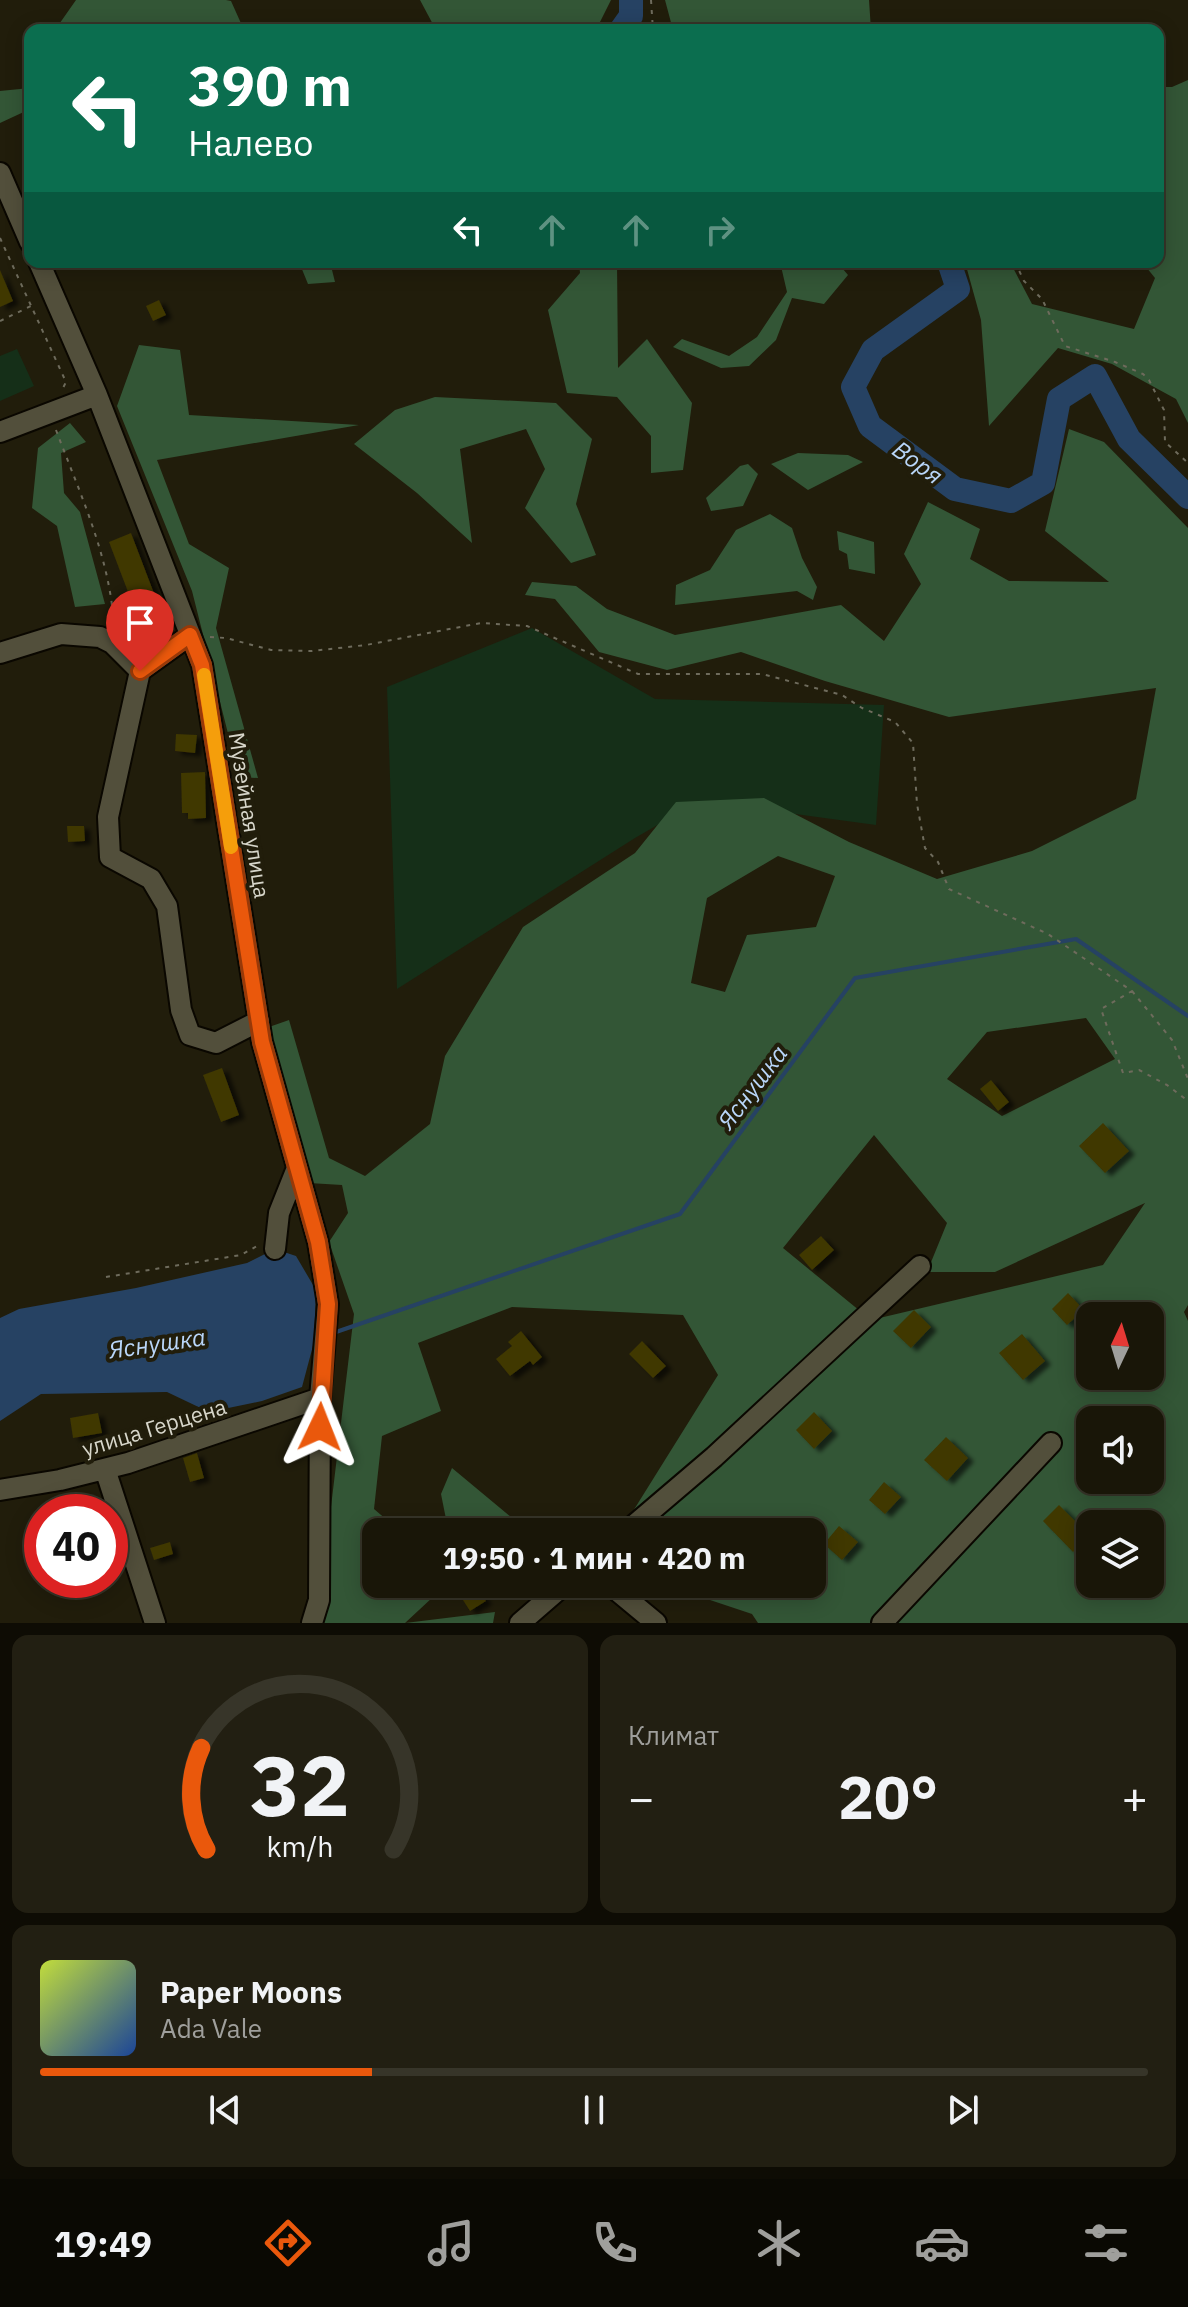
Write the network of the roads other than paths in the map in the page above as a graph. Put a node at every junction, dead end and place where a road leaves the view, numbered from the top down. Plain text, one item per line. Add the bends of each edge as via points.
1 (0, 173) edge
2 (24, 228) edge
3 (42, 268) edge
4 (97, 395) junction
5 (0, 432) edge
6 (190, 635) junction
7 (0, 653) edge
8 (140, 671) junction
9 (259, 1021) junction
10 (297, 1168) junction
11 (269, 1246) road end
12 (920, 1266) dead end
13 (320, 1398) junction
14 (1051, 1443) dead end
15 (105, 1469) junction
16 (0, 1490) edge
17 (642, 1518) edge
18 (549, 1598) edge
19 (626, 1598) edge
20 (155, 1623) edge
21 (312, 1623) edge
22 (520, 1623) edge
23 (656, 1623) edge
24 (882, 1623) edge

1 - 2 street
3 - 4 street, Музейная улица
4 - 5 street via 54,404
4 - 6 street, Музейная улица
6 - 8 street
6 - 9 street, Музейная улица via 202,665
7 - 8 street via 61,634 100,637
8 - 9 street via 108,817 110,857 151,879 167,906 181,1010 190,1035 216,1043
9 - 10 street, Музейная улица
10 - 11 street
10 - 13 street, Музейная улица via 318,1242 328,1304
12 - 17 street
13 - 15 street, улица Герцена
13 - 21 street, Музейная улица via 319,1600
14 - 24 street
15 - 16 street, улица Герцена
15 - 20 street
18 - 22 street
19 - 23 street

